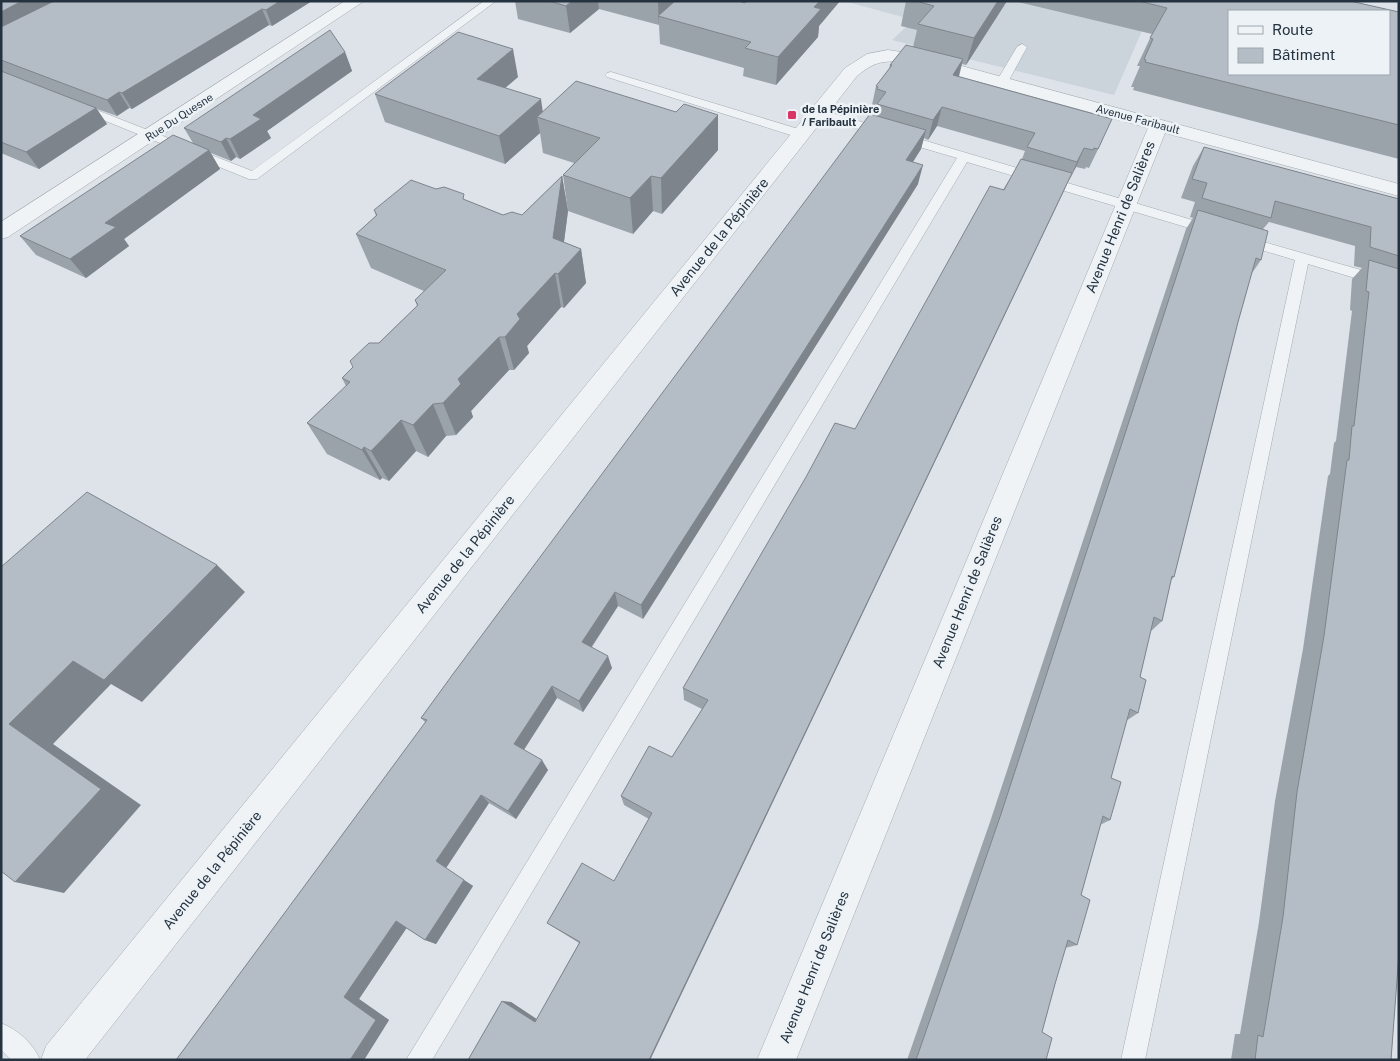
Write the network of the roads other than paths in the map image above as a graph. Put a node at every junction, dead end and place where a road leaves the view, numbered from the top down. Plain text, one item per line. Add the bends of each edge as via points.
1 (356, 1) edge
2 (491, 1) edge
3 (1022, 47) dead end
4 (877, 56) joint
5 (611, 75) dead end
6 (1002, 82) junction
7 (71, 104) edge
8 (809, 124) junction
9 (1159, 125) junction
10 (150, 135) junction
11 (964, 157) junction
12 (1399, 190) edge
13 (1125, 205) junction
14 (10, 216) edge
15 (1, 232) edge
16 (1303, 257) junction
17 (1399, 286) edge
18 (1, 1035) edge
19 (28, 1060) edge
20 (60, 1060) edge
21 (418, 1060) edge
22 (776, 1060) edge
23 (1133, 1060) edge

1 - 10 street, Rue Du Quesne
2 - 10 lane via 253,176
3 - 6 lane
4 - 6 street, Avenue Faribault via 915,59
4 - 8 street, Avenue de la Pépinière via 862,62 851,72
5 - 8 lane
6 - 9 street, Avenue Faribault
7 - 10 lane
8 - 11 lane
8 - 20 street, Avenue de la Pépinière
9 - 12 street, Avenue Faribault
9 - 13 street, Avenue Henri de Salières
10 - 14 street, Rue Du Quesne
11 - 13 lane
11 - 21 lane
13 - 16 lane
13 - 22 street, Avenue Henri de Salières
14 - 15 street, Rue Du Quesne
16 - 17 lane
16 - 23 lane
18 - 19 lane

